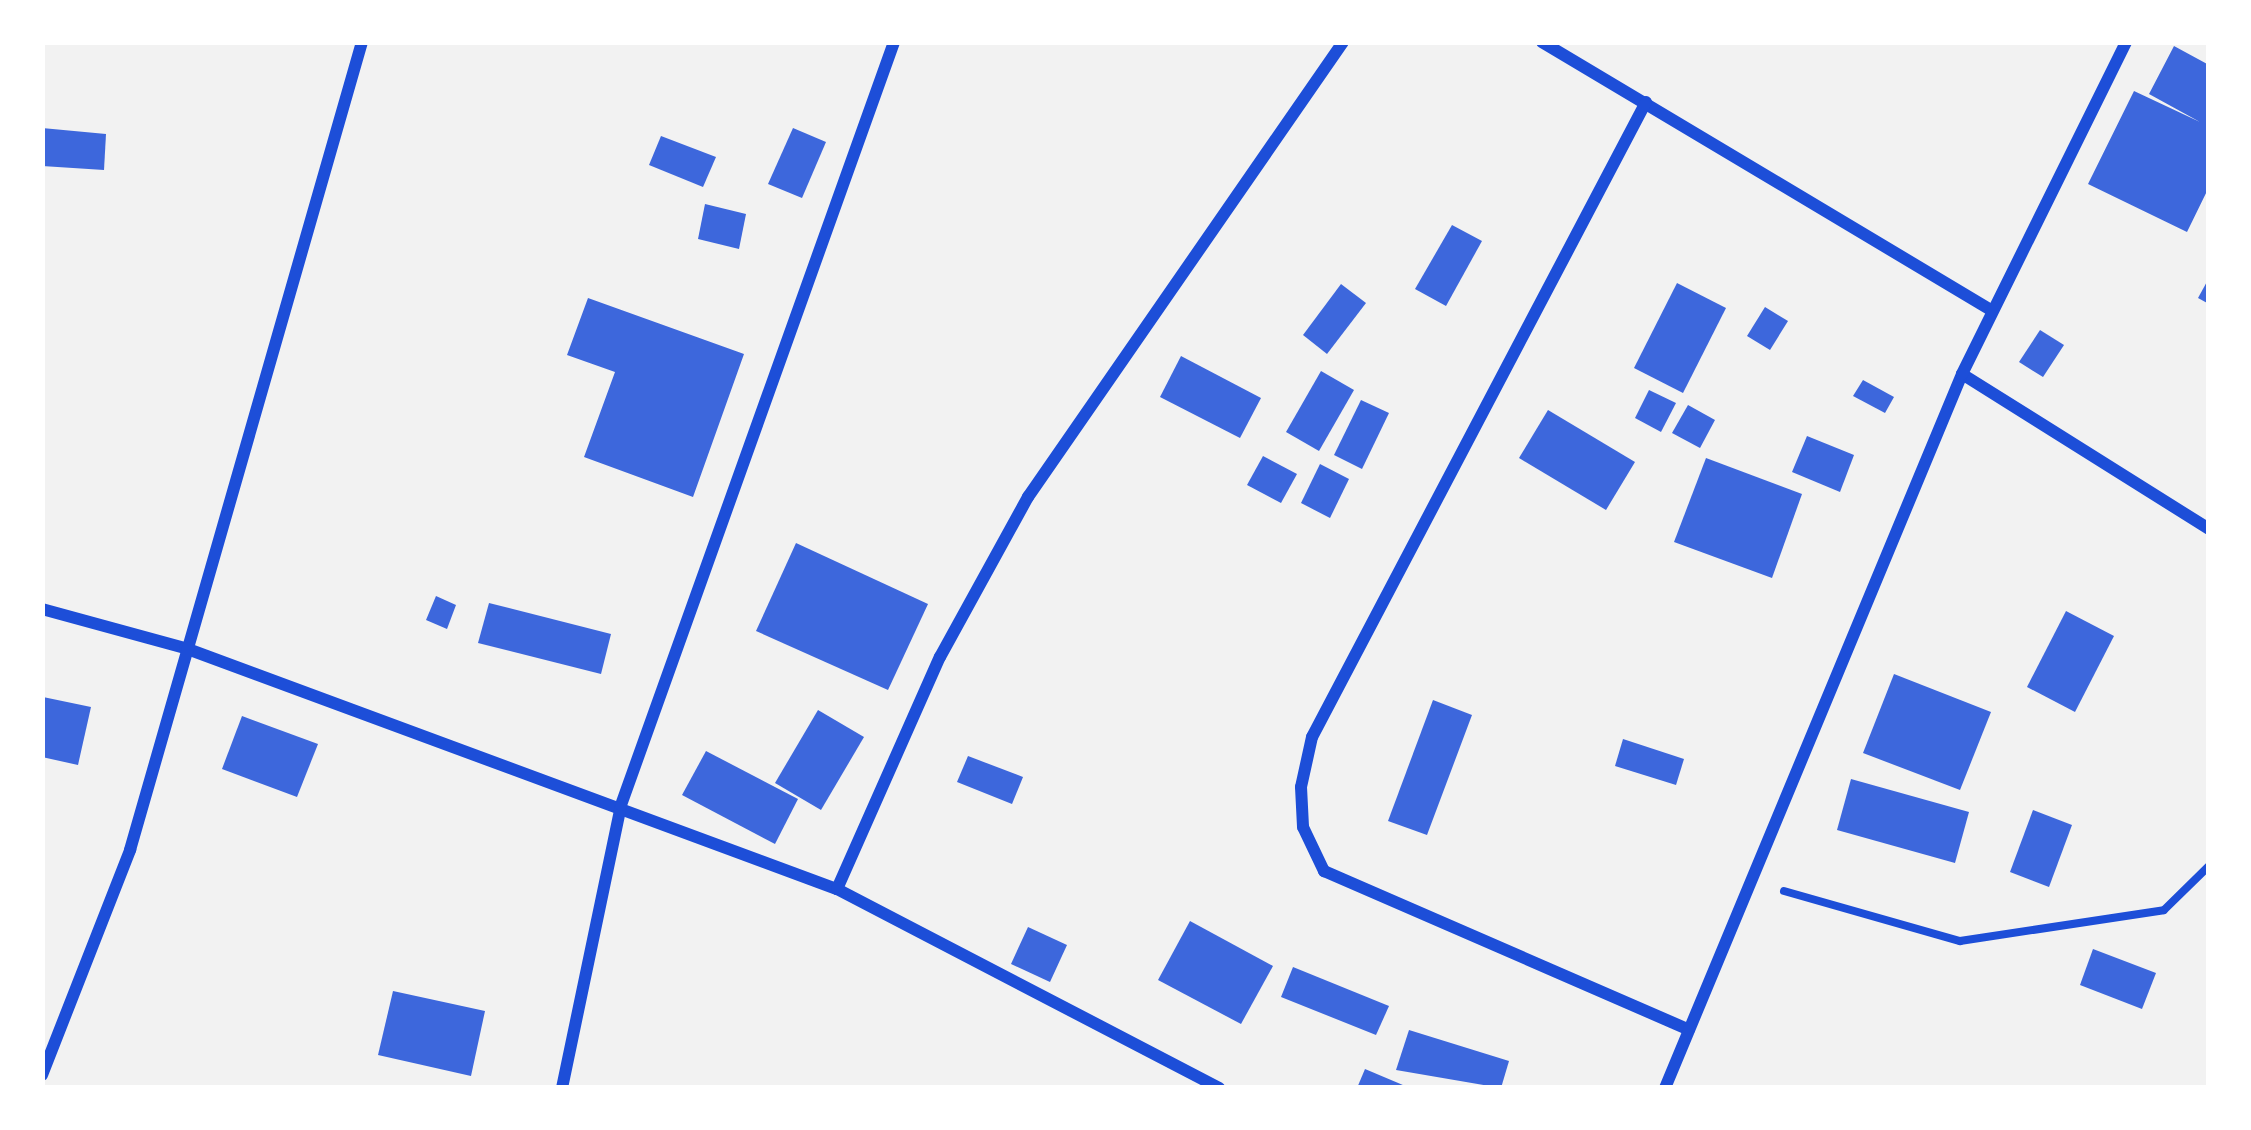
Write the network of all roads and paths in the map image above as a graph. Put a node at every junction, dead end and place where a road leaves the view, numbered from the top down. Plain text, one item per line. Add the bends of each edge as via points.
1 (362, 42) edge
2 (1342, 42) edge
3 (1542, 42) edge
4 (2126, 42) edge
5 (889, 44) edge
6 (1646, 102) junction
7 (1991, 310) junction
8 (1962, 374) junction
9 (2209, 529) edge
10 (42, 609) edge
11 (185, 649) junction
12 (621, 805) junction
13 (2209, 866) edge
14 (1754, 883) junction
15 (837, 890) junction
16 (1689, 1030) junction
17 (42, 1075) edge
18 (562, 1088) edge
19 (1219, 1088) edge
20 (1665, 1088) edge

1 - 11 street
2 - 15 street via 1028,497 940,657
3 - 6 street
4 - 7 street
5 - 12 street
6 - 7 street
6 - 16 street via 1312,737 1300,787 1303,827 1324,871
7 - 8 street
8 - 9 street
8 - 14 street
10 - 11 street
11 - 12 street
11 - 17 street via 130,850
12 - 15 street
12 - 18 street
13 - 14 path via 2164,910 1960,941
14 - 16 street
15 - 19 street
16 - 20 street

